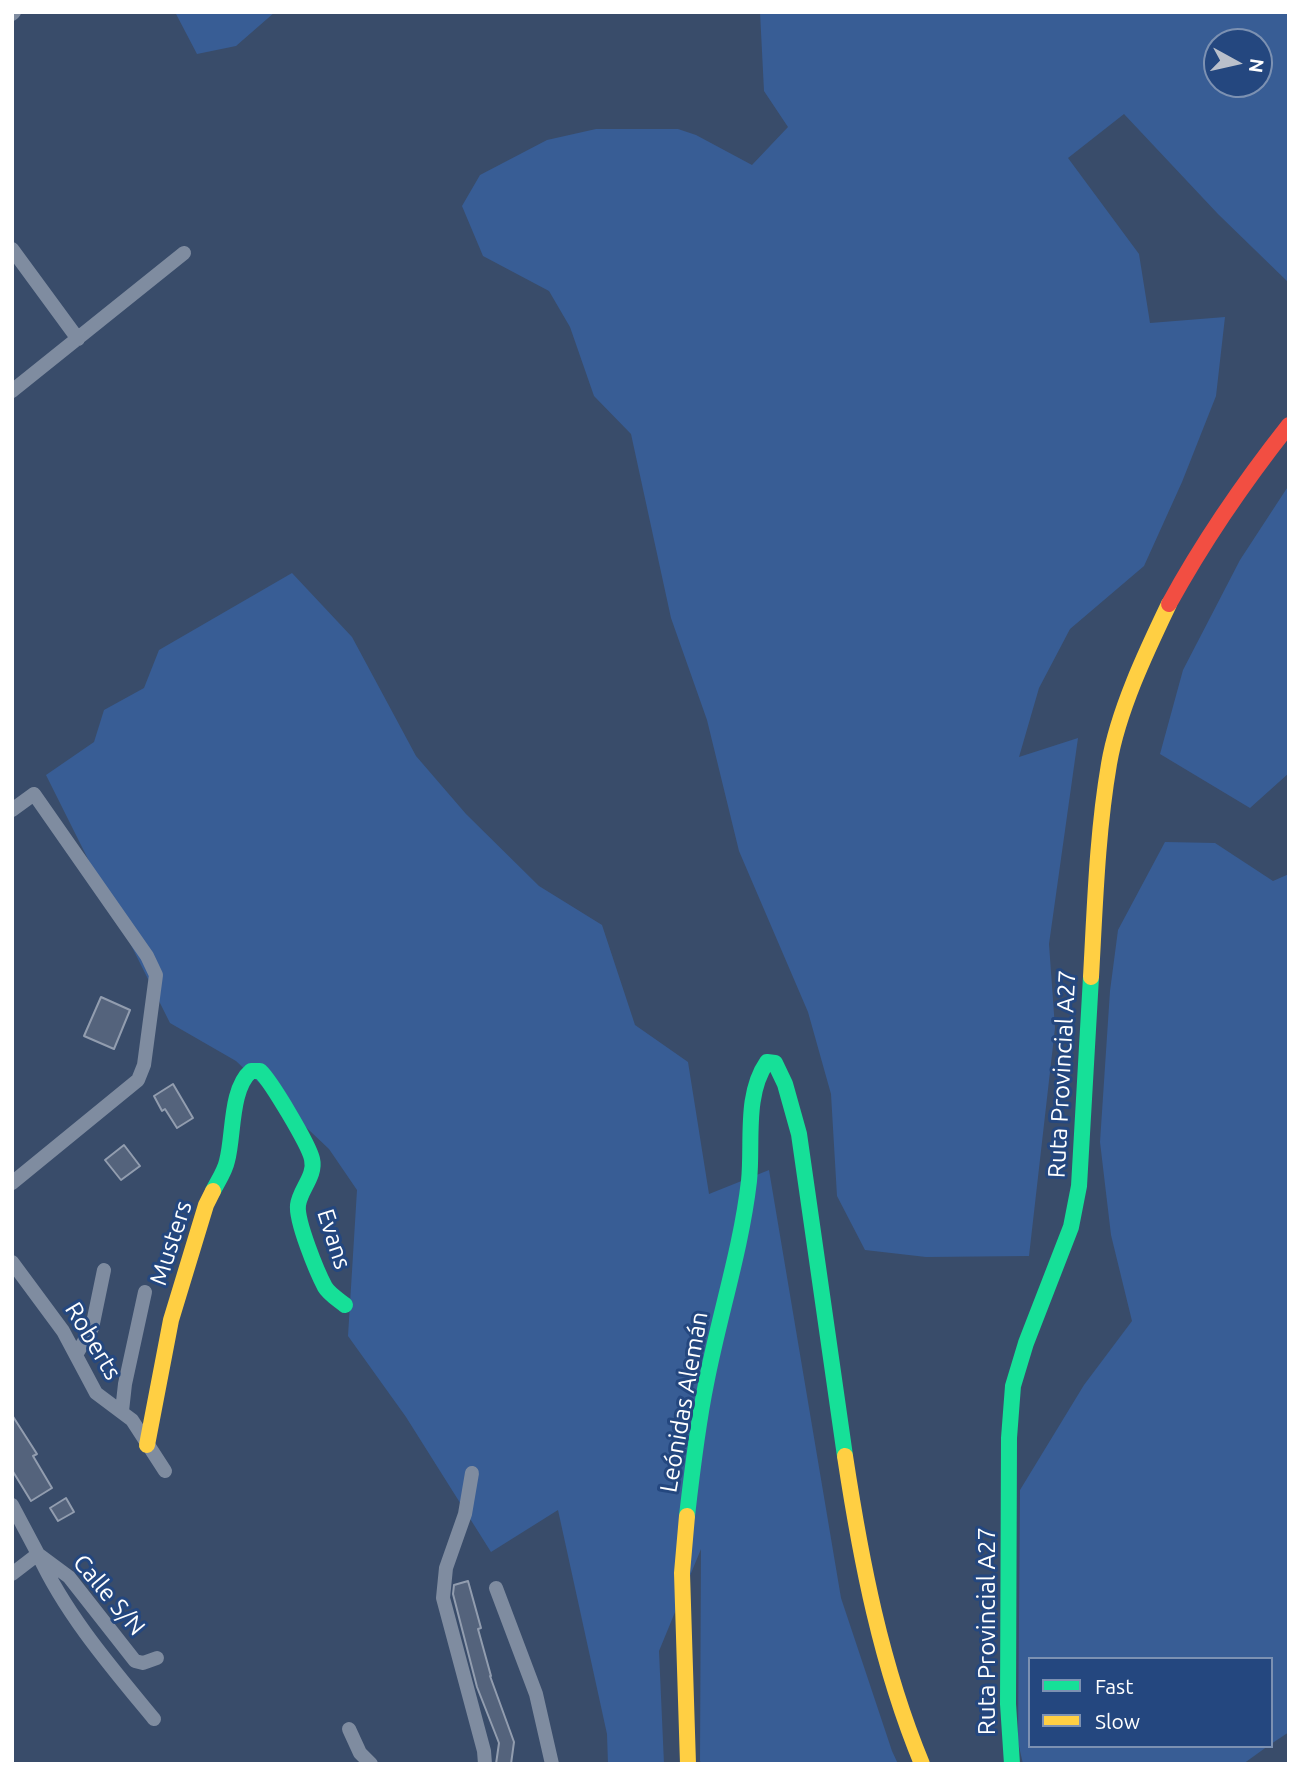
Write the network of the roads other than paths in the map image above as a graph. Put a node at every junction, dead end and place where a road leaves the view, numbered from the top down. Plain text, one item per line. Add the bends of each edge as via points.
1 (12, 249) edge
2 (184, 253) dead end
3 (78, 339) junction
4 (12, 391) edge
5 (1289, 425) edge
6 (12, 810) edge
7 (260, 1071) joint
8 (12, 1183) edge
9 (12, 1262) edge
10 (104, 1270) dead end
11 (145, 1292) dead end
12 (345, 1306) dead end
13 (76, 1355) junction
14 (122, 1411) junction
15 (147, 1445) junction
16 (165, 1471) dead end
17 (472, 1473) dead end
18 (12, 1505) edge
19 (38, 1554) junction
20 (12, 1574) edge
21 (496, 1588) dead end
22 (157, 1658) dead end
23 (154, 1719) dead end
24 (349, 1730) dead end
25 (371, 1764) edge
26 (485, 1764) edge
27 (552, 1764) edge
28 (688, 1764) edge
29 (922, 1764) edge
30 (1012, 1764) edge

1 - 3 street
2 - 3 street
3 - 4 street
5 - 30 street, Ruta Provincial A27 via 1242,484 1191,564 1126,704 1109,762 1098,850 1079,1186 1071,1227 1013,1386 1008,1690
6 - 8 street via 34,794 156,975 138,1080
7 - 12 street, Evans via 270,1080 313,1161 298,1204 300,1224 327,1289
7 - 15 street, Musters via 243,1078 237,1094 228,1163 206,1205 171,1320
9 - 13 street, Roberts
10 - 13 street via 92,1328
11 - 14 street
13 - 14 street, Roberts via 96,1394
14 - 15 street, Roberts
15 - 16 street, Roberts
17 - 26 street via 465,1514 446,1568 443,1598
18 - 19 street, Calle S/N
19 - 20 street
19 - 22 street, Calle S/N via 69,1577 135,1661
19 - 23 street via 48,1577
21 - 27 street via 536,1694
24 - 25 street
28 - 29 street, Leónidas Alemán via 682,1573 691,1478 747,1193 758,1075 766,1062 775,1063 782,1077 803,1162 873,1617 903,1721

